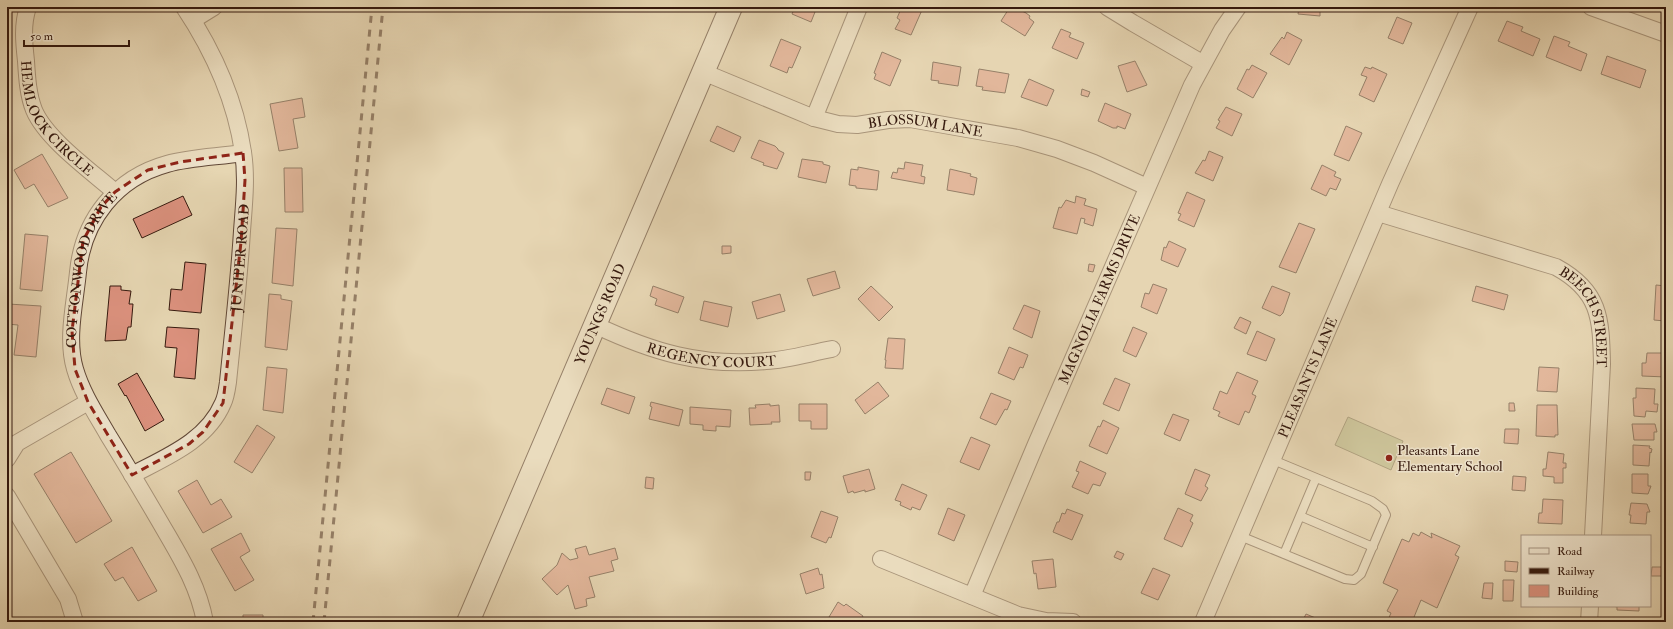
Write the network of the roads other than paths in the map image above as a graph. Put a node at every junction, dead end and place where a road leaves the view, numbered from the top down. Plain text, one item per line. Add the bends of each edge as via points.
1 (28, 7) edge
2 (214, 7) edge
3 (731, 7) edge
4 (859, 7) edge
5 (1107, 7) edge
6 (1238, 7) edge
7 (1470, 7) edge
8 (1591, 7) edge
9 (188, 14) edge
10 (1666, 34) edge
11 (1202, 63) junction
12 (703, 72) junction
13 (814, 118) junction
14 (243, 153) junction
15 (1147, 187) junction
16 (114, 192) junction
17 (1378, 213) junction
18 (595, 325) junction
19 (832, 349) dead end
20 (88, 402) junction
21 (7, 459) edge
22 (1273, 460) junction
23 (132, 475) junction
24 (1316, 478) junction
25 (7, 496) edge
26 (1300, 516) junction
27 (1593, 535) edge
28 (1240, 536) junction
29 (1372, 547) junction
30 (1284, 554) junction
31 (881, 558) dead end
32 (972, 596) junction
33 (1590, 607) edge
34 (75, 622) edge
35 (205, 622) edge
36 (468, 622) edge
37 (1073, 622) edge
38 (1203, 622) edge
39 (1589, 622) edge

1 - 16 street, HEMLOCK CIRCLE via 23,36 33,108 40,122 59,142
2 - 9 street
3 - 12 street, YOUNGS ROAD
4 - 13 street
5 - 11 street
6 - 11 street, MAGNOLIA FARMS DRIVE
7 - 17 street, PLEASANTS LANE
8 - 10 street
9 - 14 street, JUNIPER ROAD via 217,62 229,92
11 - 15 street, MAGNOLIA FARMS DRIVE
12 - 13 street, BLOSSUM LANE
12 - 18 street, YOUNGS ROAD
13 - 15 street, BLOSSUM LANE via 838,124 857,125 910,119 1018,138 1058,149
14 - 16 street, COTTONWOOD DRIVE via 168,164 148,170
14 - 23 street, JUNIPER ROAD via 245,180 241,242 224,402 207,428 189,444
15 - 32 street, MAGNOLIA FARMS DRIVE
16 - 20 street, COTTONWOOD DRIVE via 91,223 79,259 72,346 75,368
17 - 22 street, PLEASANTS LANE
17 - 27 street, BEECH STREET via 1556,267 1570,275 1590,295 1598,312 1602,364
18 - 19 street, REGENCY COURT via 661,352 711,362 768,361
18 - 36 street, YOUNGS ROAD
20 - 21 street via 17,443
20 - 23 street, COTTONWOOD DRIVE
22 - 24 lane
22 - 28 street, PLEASANTS LANE
23 - 35 street, COTTONWOOD DRIVE via 188,571 202,603
24 - 26 lane
24 - 29 lane via 1372,501 1383,509 1386,515
25 - 34 street via 68,599
26 - 29 lane
26 - 30 lane
28 - 30 lane
28 - 38 street, PLEASANTS LANE
29 - 30 lane via 1361,574 1354,580 1345,579
31 - 32 street
32 - 37 street via 1018,615 1046,621
33 - 39 street

